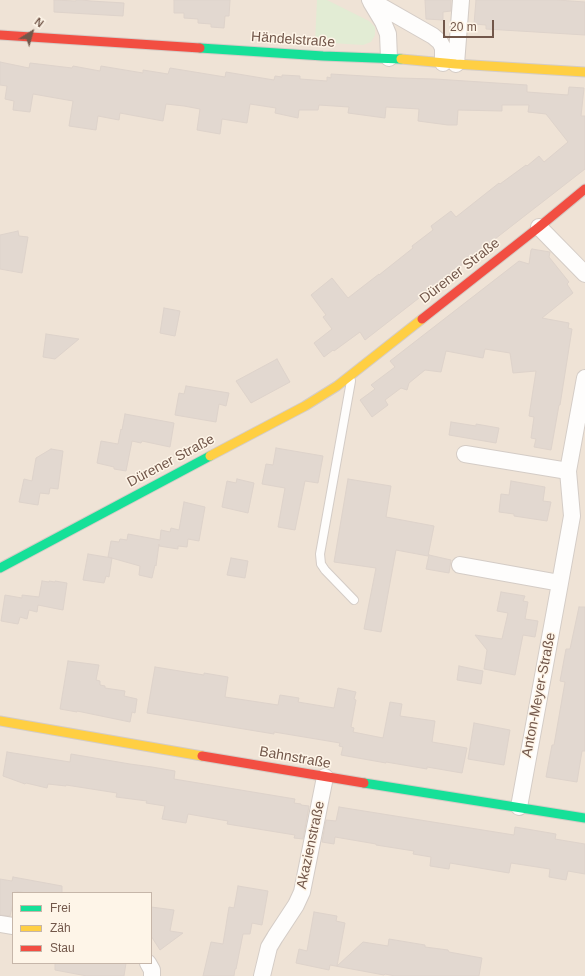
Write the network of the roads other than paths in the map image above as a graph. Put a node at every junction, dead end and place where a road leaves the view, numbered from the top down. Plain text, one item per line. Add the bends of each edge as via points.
1 (370, 0) edge
2 (461, 0) edge
3 (0, 35) edge
4 (389, 58) junction
5 (450, 64) junction
6 (585, 72) edge
7 (585, 189) edge
8 (539, 227) junction
9 (585, 274) edge
10 (352, 374) junction
11 (585, 378) edge
12 (465, 454) dead end
13 (568, 471) junction
14 (460, 565) dead end
15 (0, 568) edge
16 (560, 584) junction
17 (354, 600) dead end
18 (0, 722) edge
19 (325, 777) junction
20 (519, 807) junction
21 (585, 818) edge
22 (0, 924) edge
23 (12, 926) edge
24 (149, 964) edge
25 (266, 975) edge
26 (152, 976) edge

1 - 4 street via 388,34
1 - 5 street via 433,36 440,42
2 - 5 street
3 - 4 street, Händelstraße
4 - 5 street, Händelstraße
5 - 6 street, Händelstraße
7 - 8 street, Dürener Straße
8 - 9 street
8 - 10 street, Dürener Straße
10 - 15 street, Dürener Straße via 305,406
10 - 17 lane via 320,554 321,564 325,570
11 - 13 street, Anton-Meyer-Straße
12 - 13 street
13 - 16 street, Anton-Meyer-Straße via 572,516
14 - 16 street
16 - 20 street, Anton-Meyer-Straße
18 - 19 street, Bahnstraße
19 - 20 street, Bahnstraße
19 - 25 street, Akazienstraße via 302,892 269,947
20 - 21 street, Bahnstraße
22 - 23 street
24 - 26 street

